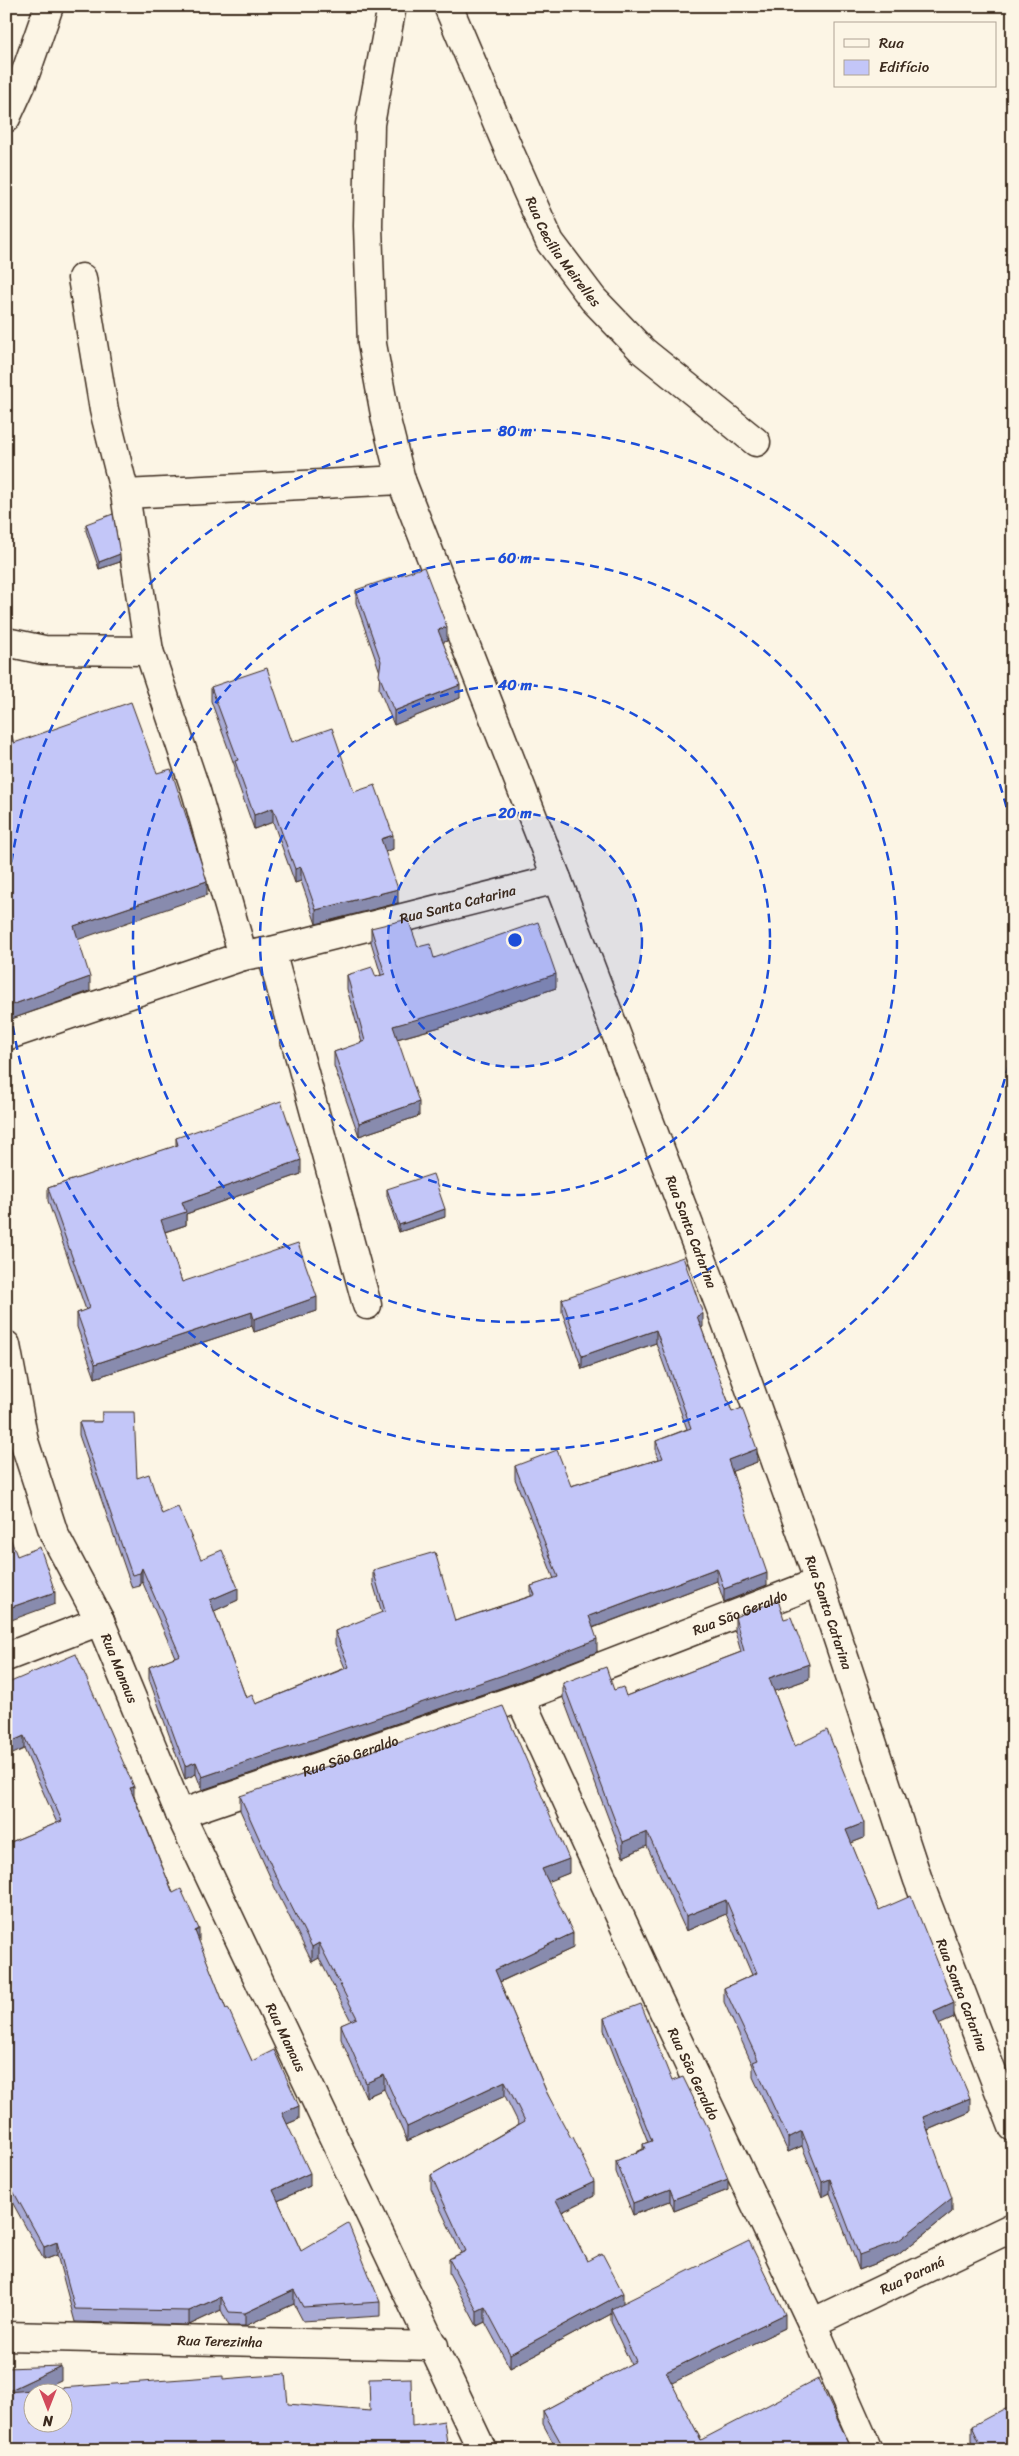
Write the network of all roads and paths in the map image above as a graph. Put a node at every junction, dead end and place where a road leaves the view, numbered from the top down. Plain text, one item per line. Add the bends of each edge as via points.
1 (49, 6) edge
2 (392, 6) edge
3 (448, 6) edge
4 (6, 118) edge
5 (82, 278) dead end
6 (756, 442) dead end
7 (401, 480) junction
8 (125, 494) junction
9 (6, 642) edge
10 (149, 651) junction
11 (557, 879) junction
12 (271, 951) junction
13 (243, 956) junction
14 (6, 1036) edge
15 (367, 1305) dead end
16 (6, 1344) edge
17 (819, 1582) junction
18 (100, 1621) junction
19 (6, 1657) edge
20 (520, 1698) junction
21 (180, 1814) junction
22 (1013, 2127) edge
23 (1013, 2227) edge
24 (812, 2323) junction
25 (8, 2332) edge
26 (434, 2346) junction
27 (482, 2450) edge
28 (868, 2450) edge

1 - 4 street
2 - 7 street via 370,124 368,226 372,344
3 - 6 street, Rua Cecília Meirelles via 550,242 593,299 643,351
5 - 8 street via 104,410
7 - 8 street
7 - 11 street
8 - 10 street
9 - 10 street via 44,650
10 - 13 street via 196,791
11 - 12 street, Rua Santa Catarina
11 - 17 street, Rua Santa Catarina via 726,1322
12 - 13 street, Rua Santa Catarina
12 - 15 street
13 - 14 street, Rua Santa Catarina
16 - 18 street, Rua Manaus via 24,1441 54,1534
17 - 20 street, Rua São Geraldo
17 - 22 street, Rua Santa Catarina via 918,1880
18 - 19 street
18 - 21 street, Rua Manaus
20 - 21 street, Rua São Geraldo
20 - 24 street, Rua São Geraldo
21 - 26 street, Rua Manaus
23 - 24 street, Rua Paraná
24 - 28 street, Rua São Geraldo
25 - 26 street, Rua Terezinha
26 - 27 street, Rua Manaus

